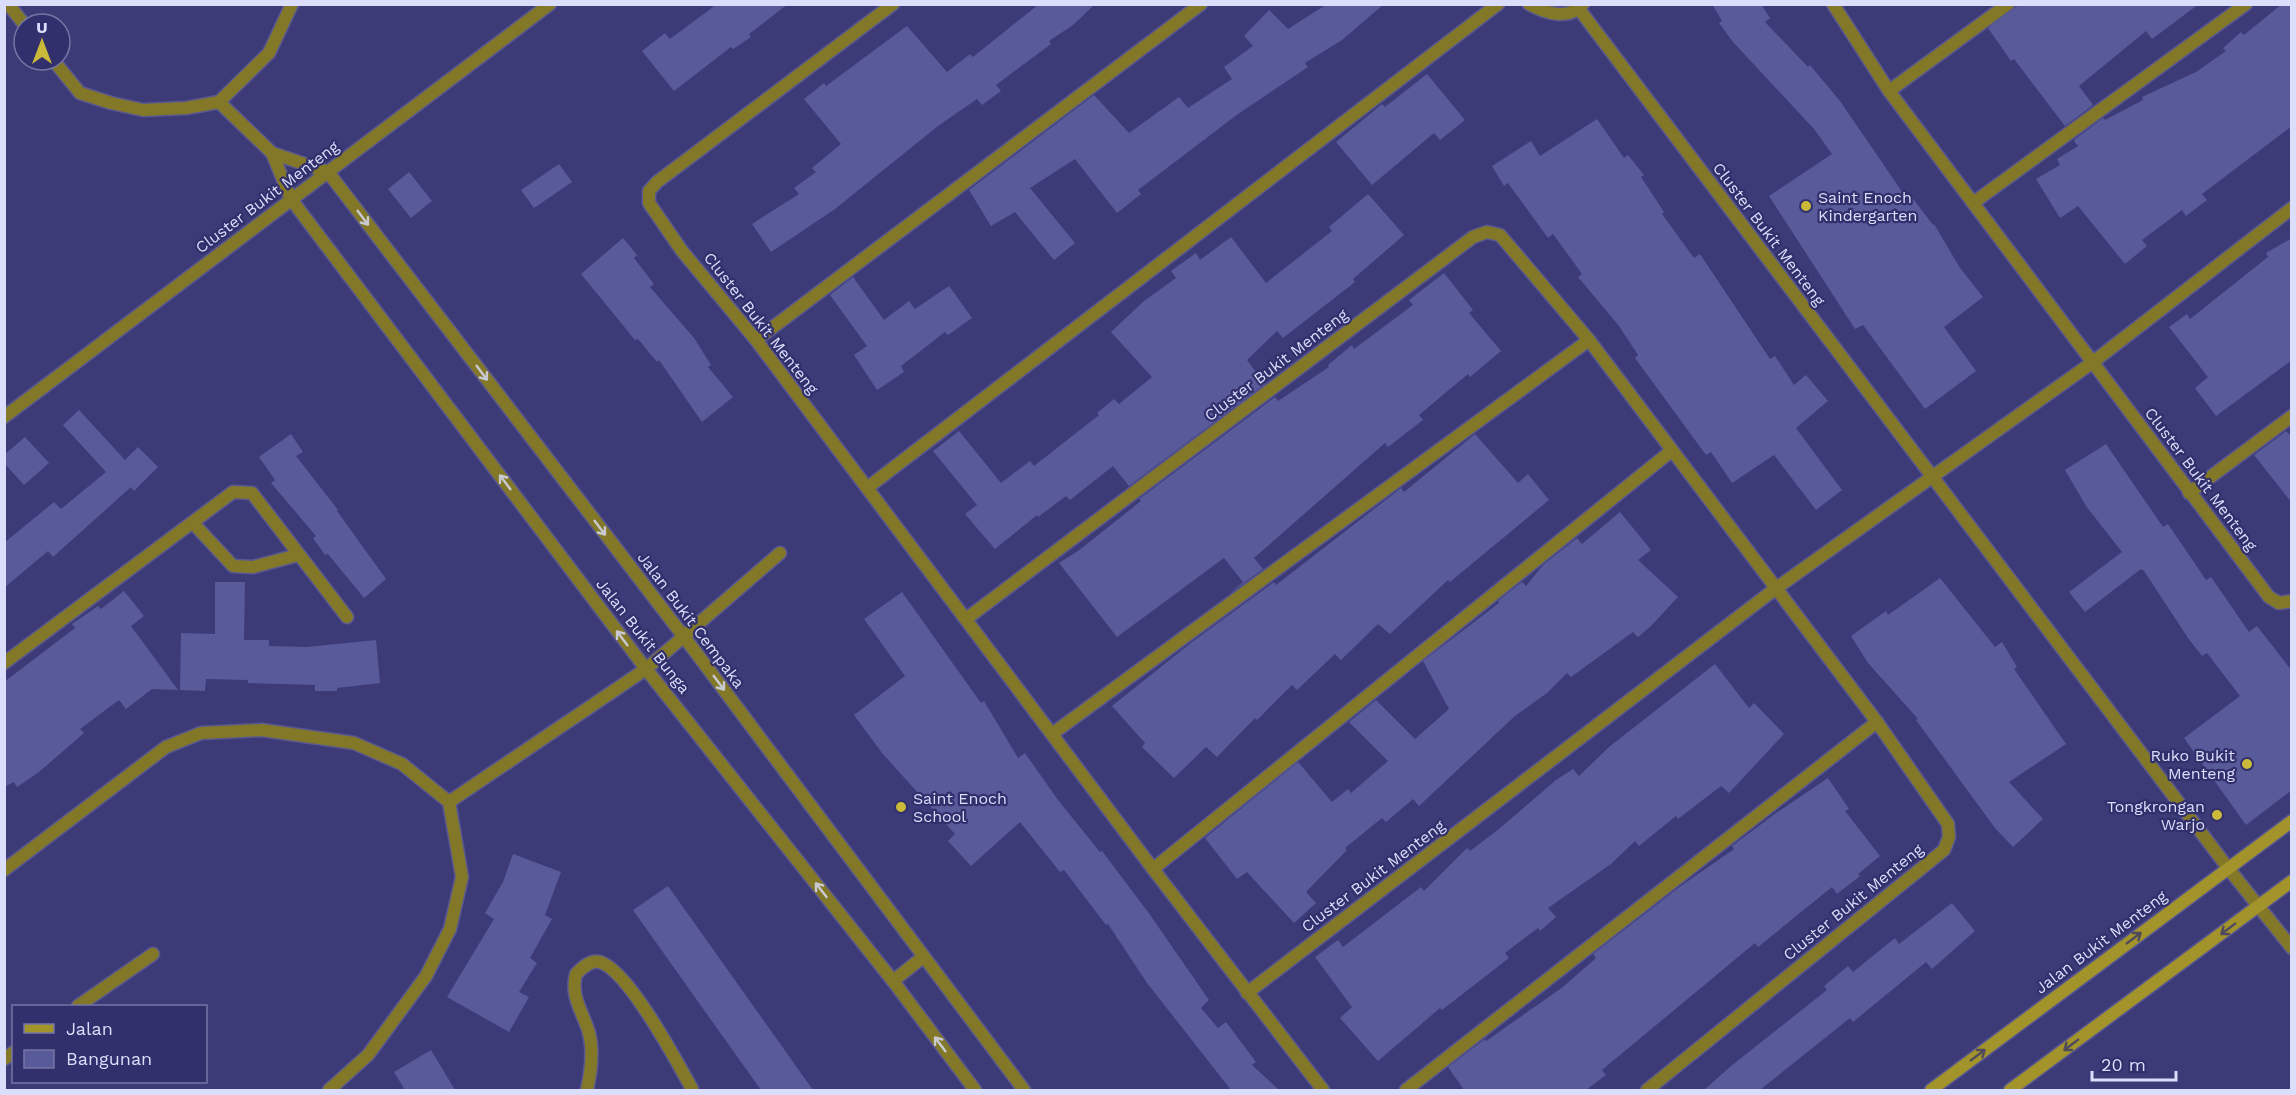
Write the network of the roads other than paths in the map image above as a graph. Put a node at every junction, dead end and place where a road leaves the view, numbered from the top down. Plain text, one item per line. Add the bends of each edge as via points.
1 (292, 4) edge
2 (550, 4) edge
3 (893, 4) edge
4 (1201, 4) edge
5 (1498, 4) edge
6 (1529, 4) edge
7 (1833, 4) edge
8 (2008, 4) edge
9 (2246, 4) edge
10 (1581, 7) edge
11 (63, 72) edge
12 (1889, 91) junction
13 (219, 102) junction
14 (272, 153) junction
15 (328, 172) junction
16 (291, 198) junction
17 (1973, 203) junction
18 (2292, 208) edge
19 (756, 340) junction
20 (1589, 340) junction
21 (2093, 362) junction
22 (2292, 416) edge
23 (4, 417) edge
24 (1671, 452) junction
25 (1934, 478) junction
26 (867, 488) junction
27 (2189, 492) junction
28 (193, 523) junction
29 (780, 553) dead end
30 (298, 555) junction
31 (1776, 589) junction
32 (2292, 601) edge
33 (347, 617) dead end
34 (966, 619) junction
35 (684, 638) junction
36 (4, 663) edge
37 (646, 669) junction
38 (1877, 722) junction
39 (1052, 734) junction
40 (450, 802) junction
41 (2292, 821) edge
42 (2228, 868) junction
43 (1153, 869) junction
44 (4, 870) edge
45 (2292, 882) edge
46 (2258, 906) junction
47 (2292, 948) edge
48 (153, 954) dead end
49 (923, 957) junction
50 (893, 981) junction
51 (1247, 993) junction
52 (79, 1005) edge
53 (329, 1090) edge
54 (587, 1090) edge
55 (692, 1090) edge
56 (975, 1090) edge
57 (1024, 1090) edge
58 (1323, 1090) edge
59 (1406, 1090) edge
60 (1647, 1090) edge
61 (1931, 1090) edge
62 (2010, 1090) edge

1 - 13 street via 269,53
2 - 15 street, Cluster Bukit Menteng
3 - 19 street, Cluster Bukit Menteng via 649,191 649,203 682,250
4 - 19 street
5 - 26 street
6 - 10 street via 1543,12 1561,15
7 - 12 street, Cluster Bukit Menteng
8 - 12 street
9 - 17 street
10 - 25 street, Cluster Bukit Menteng
11 - 13 street via 80,93 143,110
12 - 17 street, Cluster Bukit Menteng
13 - 14 street
14 - 15 street
14 - 16 street, Jalan Bukit Bunga
15 - 16 street, Cluster Bukit Menteng
15 -> 35 street, Jalan Bukit Cempaka
16 - 23 street, Cluster Bukit Menteng
37 -> 16 street, Jalan Bukit Bunga
17 - 21 street, Cluster Bukit Menteng
18 - 21 street, Cluster Bukit Menteng
19 - 26 street, Cluster Bukit Menteng
20 - 24 street, Cluster Bukit Menteng
20 - 34 street, Cluster Bukit Menteng via 1500,235 1486,232 1473,237
20 - 39 street
21 - 25 street, Cluster Bukit Menteng
21 - 27 street, Cluster Bukit Menteng
22 - 27 street
24 - 31 street, Cluster Bukit Menteng
24 - 43 street
25 - 31 street, Cluster Bukit Menteng
25 - 42 street, Cluster Bukit Menteng
26 - 34 street, Cluster Bukit Menteng
27 - 32 street, Cluster Bukit Menteng via 2269,597 2279,603
28 - 30 street via 233,566 254,567
28 - 30 street via 228,494 252,492
28 - 36 street
29 - 35 street
30 - 33 street
31 - 38 street, Cluster Bukit Menteng
31 - 51 street, Cluster Bukit Menteng
34 - 39 street, Cluster Bukit Menteng
35 - 37 street
35 -> 49 street, Jalan Bukit Cempaka
37 - 40 street
50 -> 37 street, Jalan Bukit Bunga
38 - 59 street
38 - 60 street, Cluster Bukit Menteng via 1948,824 1944,850
39 - 43 street, Cluster Bukit Menteng
40 - 44 street via 402,764 354,743 262,730 201,733 166,747
40 - 53 street via 462,877 450,929 426,976 368,1054
41 - 42 street, Jalan Bukit Menteng
42 - 46 street, Cluster Bukit Menteng
61 -> 42 street, Jalan Bukit Menteng
43 - 51 street, Cluster Bukit Menteng
45 - 46 street
46 - 47 street, Cluster Bukit Menteng
46 -> 62 street
48 - 52 street
49 - 50 street
49 - 57 street, Jalan Bukit Cempaka
56 -> 50 street, Jalan Bukit Bunga
51 - 58 street, Cluster Bukit Menteng
54 - 55 street via 592,1070 589,1035 573,984 576,974 601,962 618,973 659,1030

